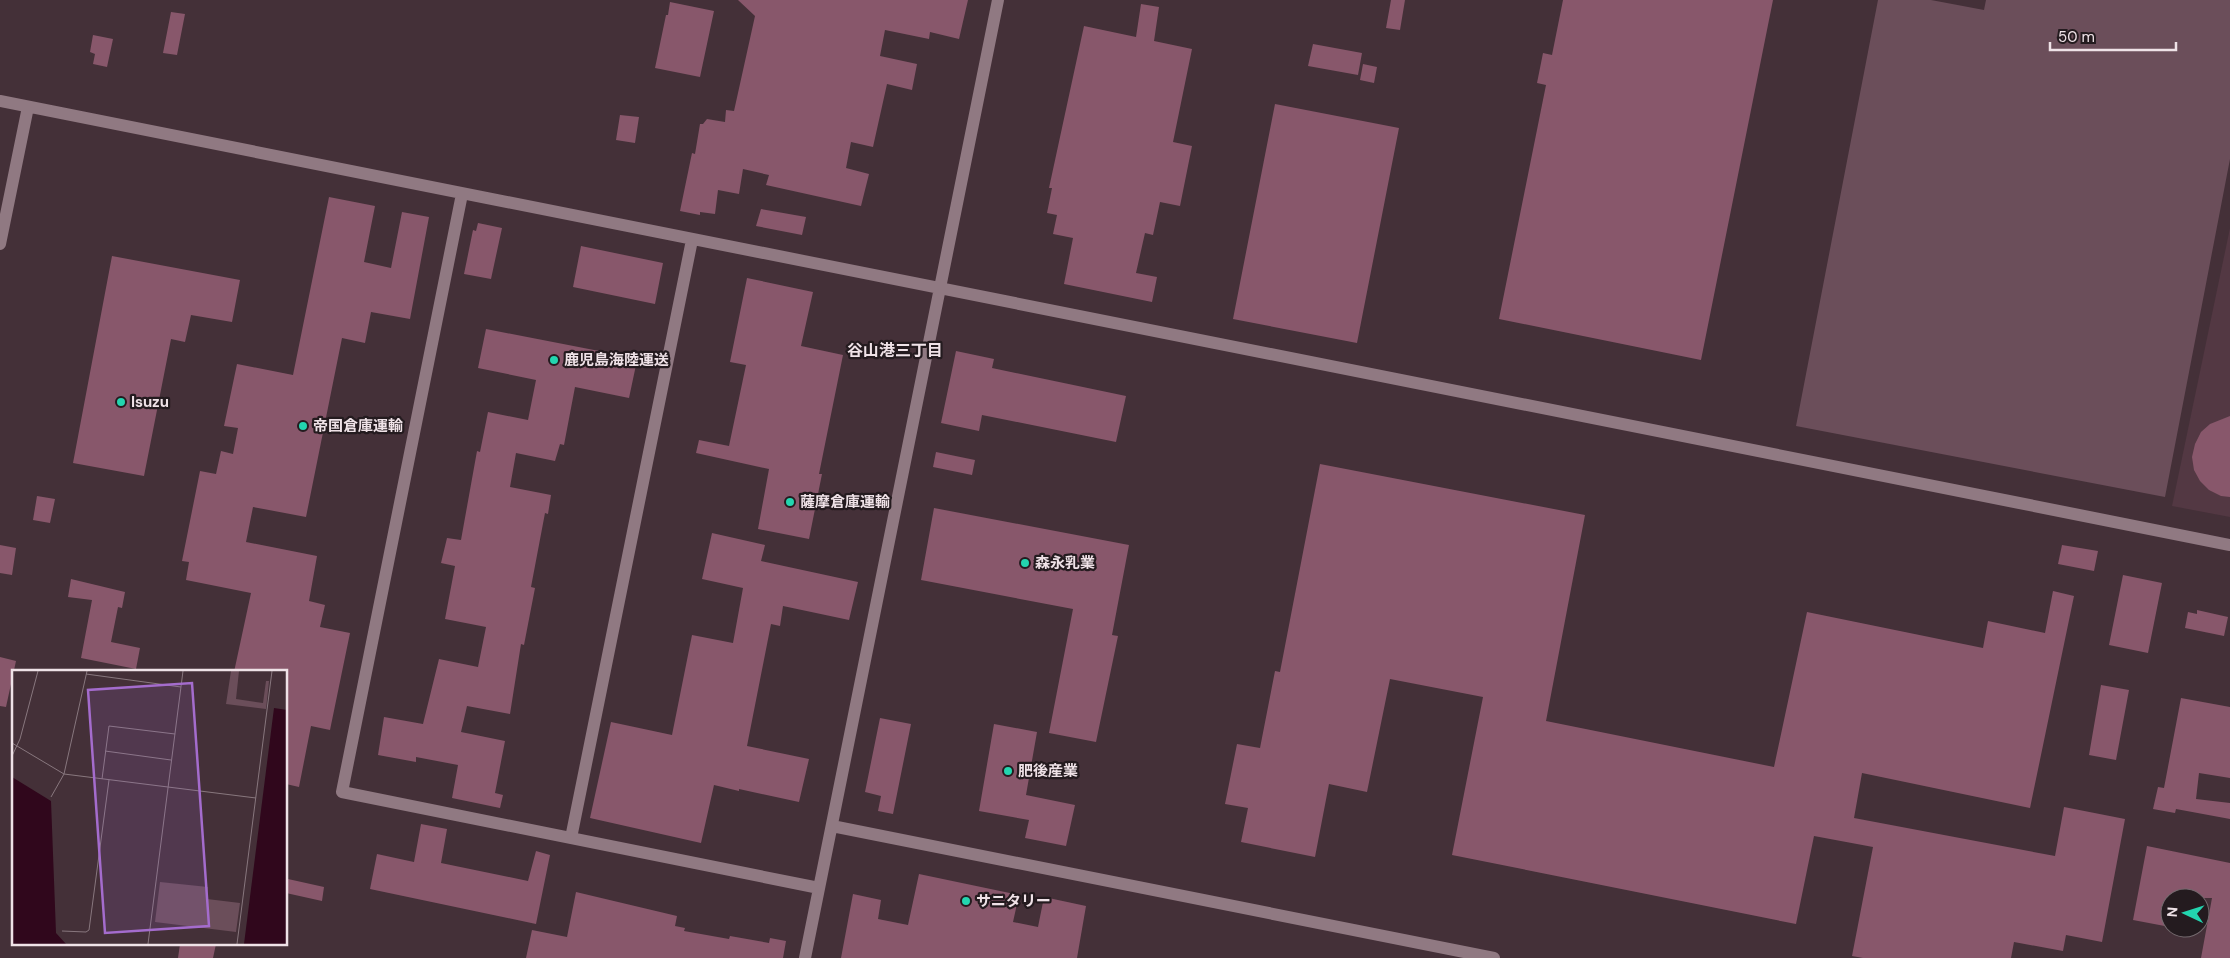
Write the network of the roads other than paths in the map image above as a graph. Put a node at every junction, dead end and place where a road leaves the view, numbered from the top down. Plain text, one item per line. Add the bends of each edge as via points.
1 (998, 0) edge
2 (0, 101) edge
3 (28, 107) junction
4 (462, 194) junction
5 (692, 240) junction
6 (0, 244) edge
7 (940, 289) junction
8 (2230, 546) edge
9 (832, 826) junction
10 (571, 838) junction
11 (819, 888) junction
12 (805, 958) edge
13 (1494, 958) edge

1 - 7 street
2 - 3 street
3 - 4 street
3 - 6 street
4 - 5 street
4 - 10 street via 342,792
5 - 7 street
5 - 10 street
7 - 8 street
7 - 9 street
9 - 11 street
9 - 13 street
10 - 11 street
11 - 12 street

